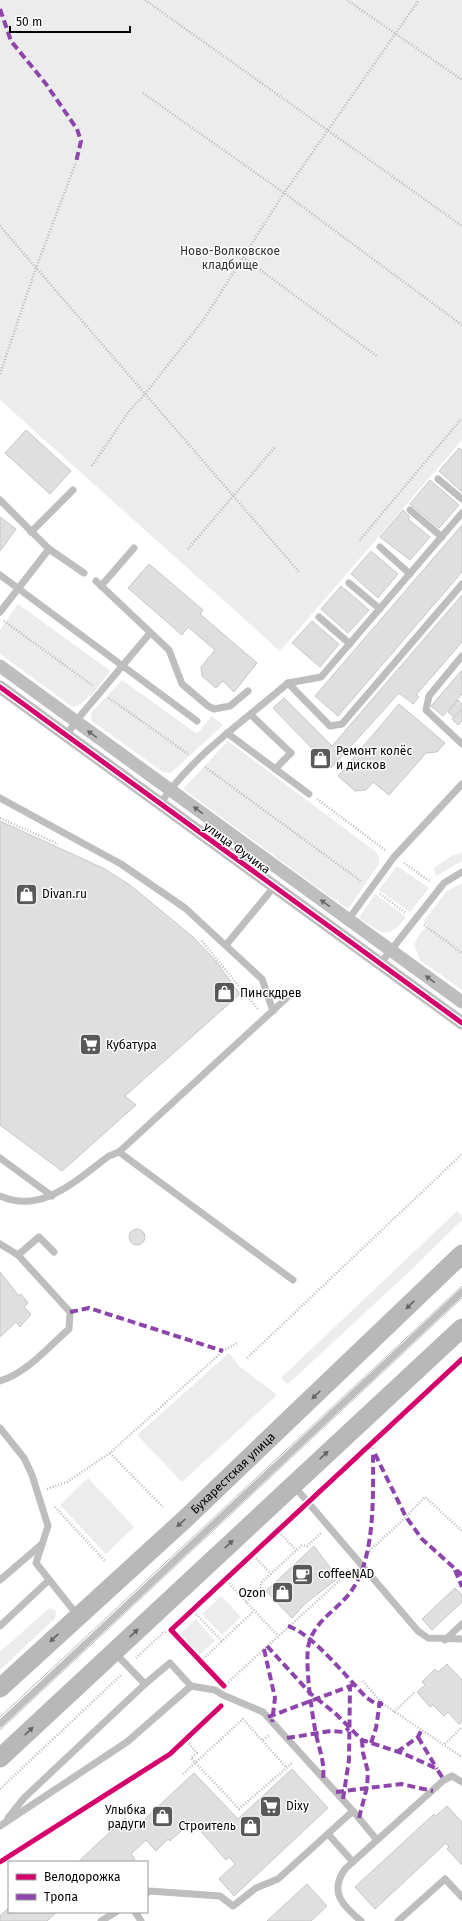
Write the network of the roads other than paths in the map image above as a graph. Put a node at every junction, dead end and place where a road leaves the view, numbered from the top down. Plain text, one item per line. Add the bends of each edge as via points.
1 (438, 479) dead end
2 (73, 490) dead end
3 (462, 499) edge
4 (0, 500) edge
5 (410, 510) dead end
6 (462, 513) edge
7 (31, 532) junction
8 (442, 537) junction
9 (380, 547) dead end
10 (134, 548) dead end
11 (48, 549) junction
12 (84, 572) dead end
13 (410, 574) junction
14 (0, 575) edge
15 (349, 583) dead end
16 (462, 584) edge
17 (18, 588) junction
18 (380, 609) junction
19 (0, 612) edge
20 (319, 618) dead end
21 (150, 633) junction
22 (350, 644) junction
23 (462, 656) edge
24 (0, 666) edge
25 (124, 666) junction
26 (288, 683) junction
27 (0, 687) edge
28 (248, 691) dead end
29 (250, 714) junction
30 (197, 721) dead end
31 (76, 722) junction
32 (227, 733) junction
33 (66, 736) junction
34 (462, 744) edge
35 (275, 768) junction
36 (462, 784) edge
37 (170, 789) junction
38 (309, 794) road end
39 (0, 798) edge
40 (160, 804) junction
41 (462, 872) edge
42 (274, 887) junction
43 (348, 920) junction
44 (226, 945) junction
45 (390, 950) junction
46 (380, 964) junction
47 (292, 993) dead end
48 (462, 1002) edge
49 (273, 1011) junction
50 (462, 1023) edge
51 (119, 1152) junction
52 (0, 1158) edge
53 (0, 1196) edge
54 (52, 1196) junction
55 (0, 1244) edge
56 (54, 1252) dead end
57 (462, 1254) edge
58 (18, 1255) junction
59 (293, 1280) dead end
60 (462, 1292) edge
61 (462, 1328) edge
62 (0, 1381) edge
63 (0, 1428) edge
64 (293, 1484) junction
65 (42, 1543) junction
66 (0, 1580) edge
67 (49, 1580) junction
68 (78, 1616) junction
69 (462, 1624) edge
70 (0, 1626) edge
71 (462, 1639) edge
72 (445, 1640) junction
73 (114, 1652) junction
74 (145, 1684) junction
75 (191, 1686) junction
76 (0, 1688) edge
77 (0, 1724) edge
78 (0, 1758) edge
79 (462, 1782) edge
80 (353, 1811) junction
81 (2, 1824) edge
82 (328, 1834) junction
83 (377, 1840) junction
84 (352, 1862) junction
85 (148, 1893) edge
86 (462, 1897) edge
87 (115, 1913) edge
88 (135, 1913) edge
89 (106, 1920) edge
90 (357, 1920) edge
91 (141, 1921) edge
92 (398, 1921) edge

1 - 3 lane
2 - 7 lane
4 - 7 lane
5 - 8 lane
6 - 8 lane
7 - 11 lane
8 - 13 lane
9 - 13 lane
10 - 21 lane via 98,584
11 - 12 lane
11 - 17 lane
13 - 18 lane
14 - 17 lane
15 - 18 lane
16 - 26 lane via 342,724 330,726
17 - 19 lane
17 - 25 lane
18 - 22 lane
20 - 22 lane
21 - 25 lane
21 - 28 lane via 169,650 182,684 208,706 214,709 230,706
22 - 26 lane via 321,677
23 - 34 lane via 428,696 426,710
24 - 31 street, улица Фучика
25 - 30 lane
25 - 31 lane
26 - 29 lane
27 - 33 street, улица Фучика
29 - 32 lane
29 - 35 lane via 291,753
31 - 33 lane
37 -> 31 street, улица Фучика
32 - 35 lane
32 - 37 lane
33 - 40 street, улица Фучика
35 - 38 lane
36 - 43 lane via 394,856
37 - 40 lane
43 -> 37 street, улица Фучика
39 - 44 lane via 133,872 186,908
40 - 42 street, улица Фучика
41 - 45 lane via 440,888
42 - 44 lane
42 - 46 street, улица Фучика
43 - 45 street, улица Фучика
44 - 49 lane via 262,979
45 - 46 lane
48 -> 45 street, улица Фучика
46 - 50 street, улица Фучика
47 - 49 lane
49 - 51 lane
51 - 54 lane via 109,1156
51 - 59 lane
52 - 54 lane
53 - 54 lane via 35,1201
55 - 58 lane
56 - 58 lane via 39,1237
57 -> 68 main road, Бухарестская улица via 195,1510
58 - 62 lane via 70,1312 68,1329 21,1371
60 - 77 lane
64 -> 61 main road
63 - 65 lane via 24,1458 38,1493 48,1526
64 - 72 lane via 418,1631 428,1638
73 -> 64 main road
65 - 66 lane
65 - 67 lane via 36,1563
67 - 68 lane
67 - 70 lane
68 -> 76 main road, Бухарестская улица
69 - 72 lane
71 - 72 lane
73 - 74 lane
78 -> 73 main road
74 - 75 lane via 170,1663
74 - 81 lane via 24,1798
75 - 80 lane via 215,1690 263,1712
75 - 81 lane via 127,1742
79 - 83 lane via 452,1776 444,1780
80 - 82 lane
80 - 83 lane
82 - 84 lane
82 - 85 lane via 278,1879 256,1888 233,1906 220,1896
83 - 84 lane
84 - 90 lane via 339,1877 337,1892 340,1900
86 - 92 lane via 445,1879
87 - 89 lane
88 - 91 lane

